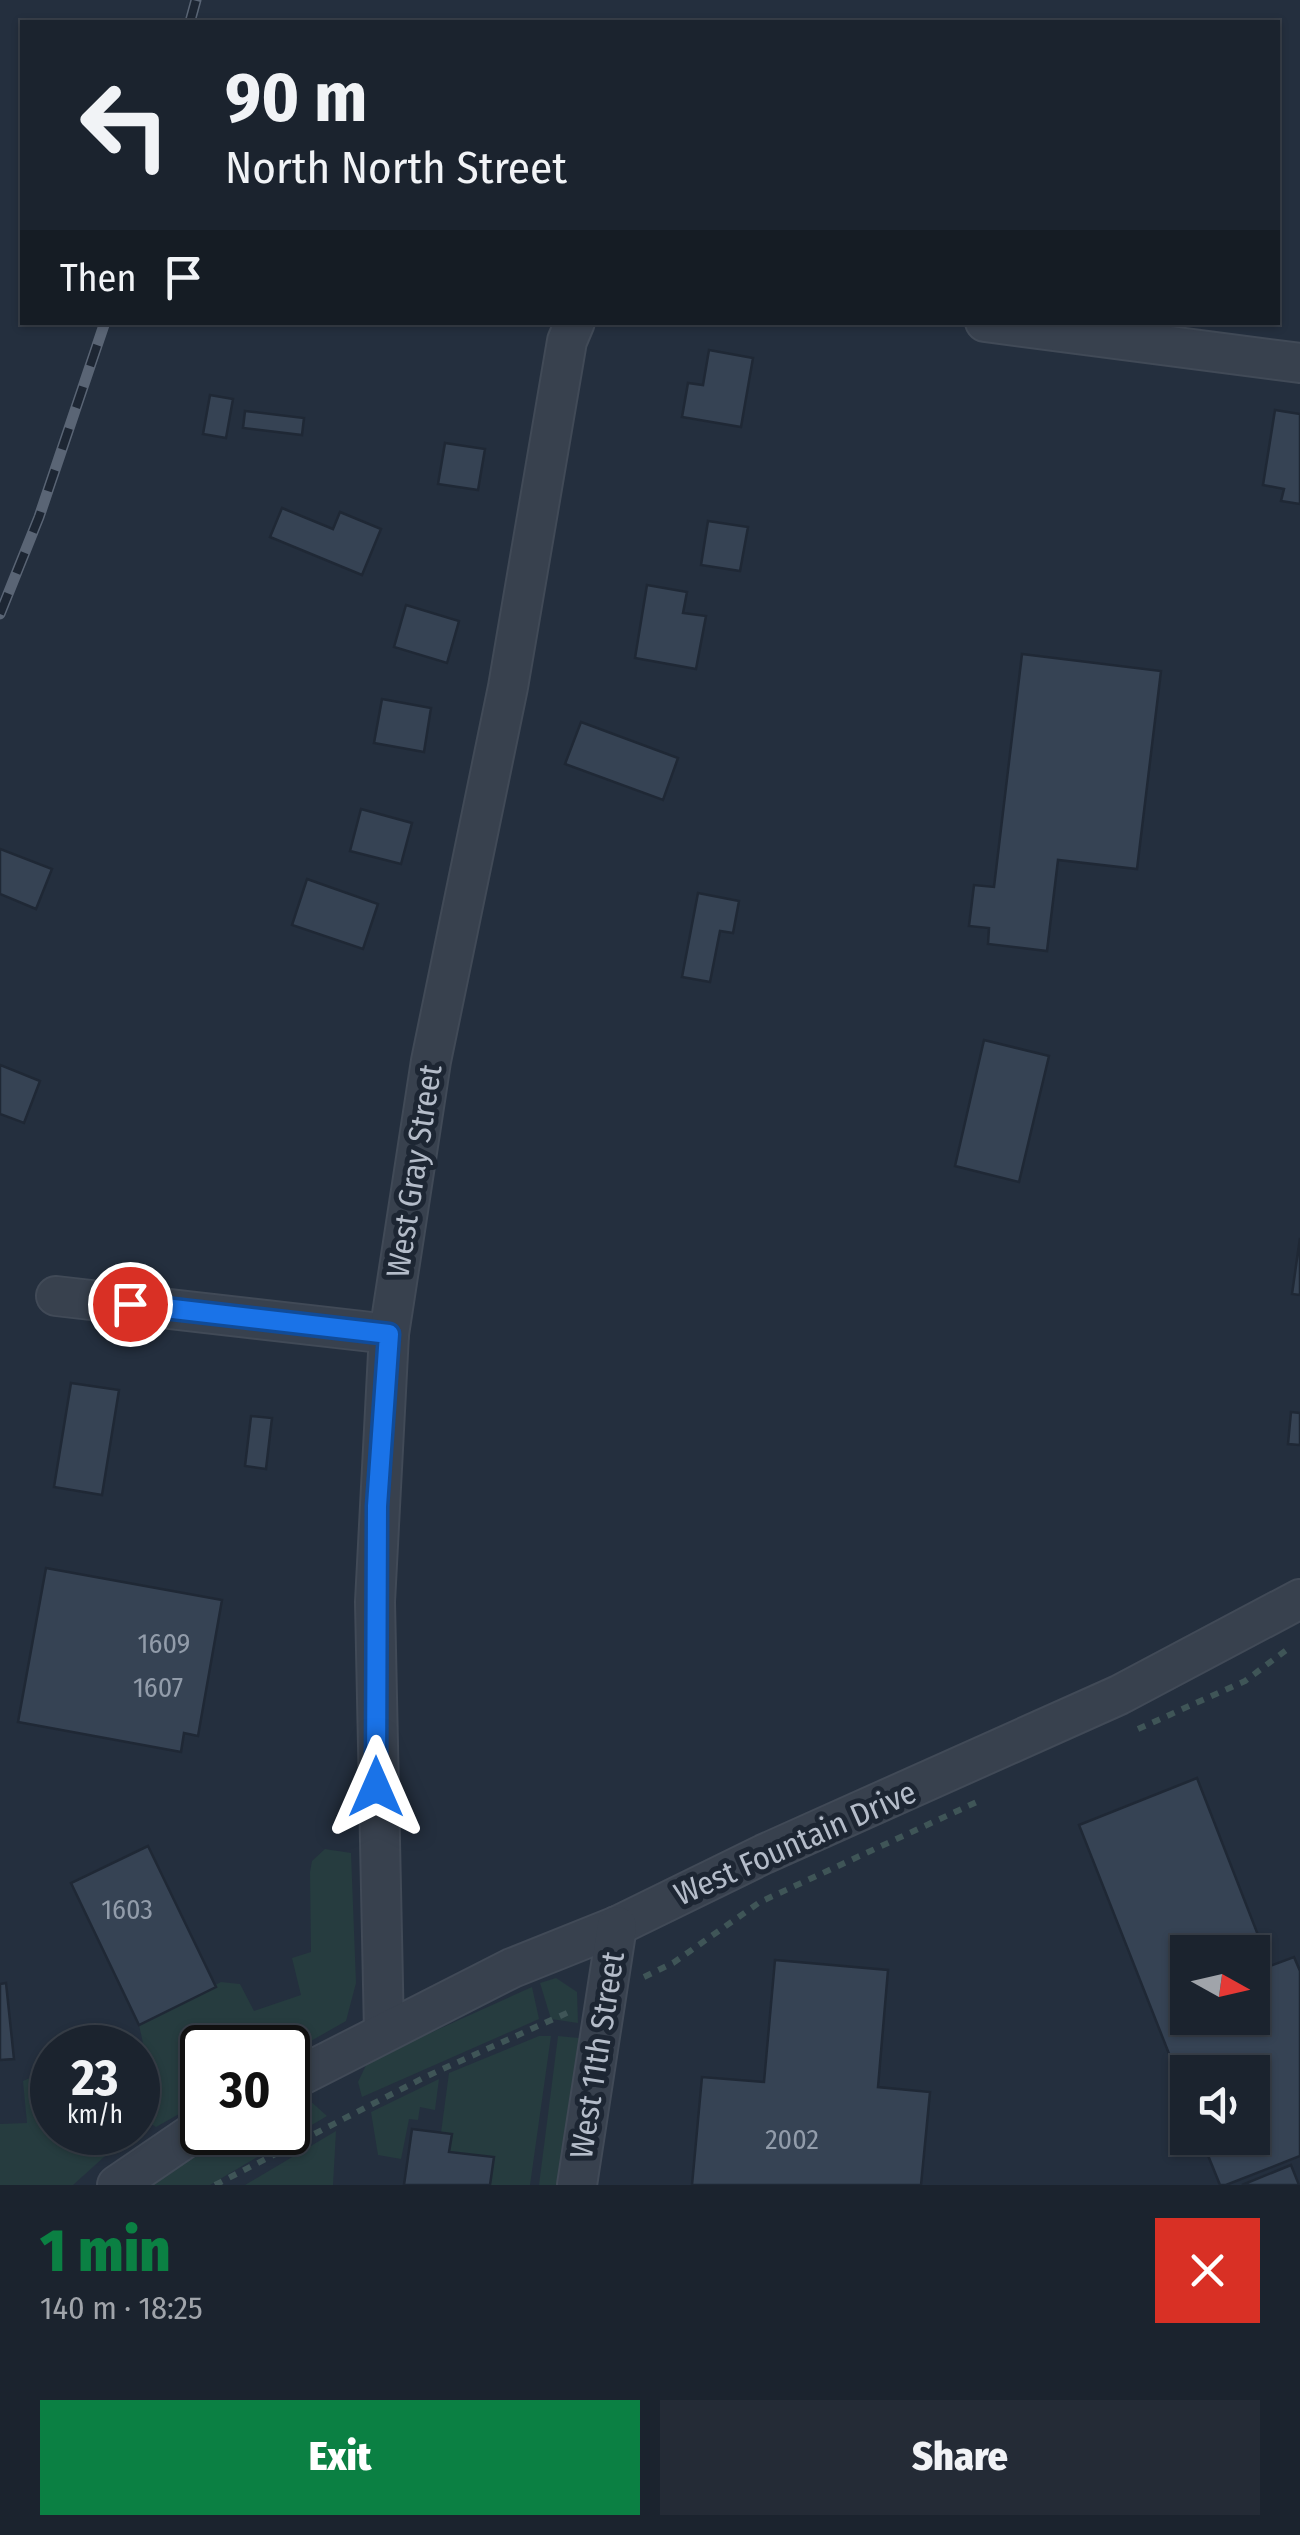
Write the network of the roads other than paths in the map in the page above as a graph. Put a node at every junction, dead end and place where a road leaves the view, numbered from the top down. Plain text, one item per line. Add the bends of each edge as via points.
1 (574, 325) edge
2 (1008, 325) edge
3 (1300, 363) edge
4 (56, 1296) dead end
5 (389, 1334) junction
6 (1300, 1600) edge
7 (617, 1926) junction
8 (384, 2032) junction
9 (310, 2071) edge
10 (180, 2141) edge
11 (116, 2185) edge
12 (577, 2185) edge

1 - 5 street, West Gray Street via 431,1062
2 - 3 street
4 - 5 street
5 - 8 street, West Gray Street via 374,1602
6 - 7 street, West Fountain Drive via 1119,1696
7 - 8 street, West Fountain Drive via 512,1968
7 - 12 street, West 11th Street
8 - 9 street, West Fountain Drive
10 - 11 street

